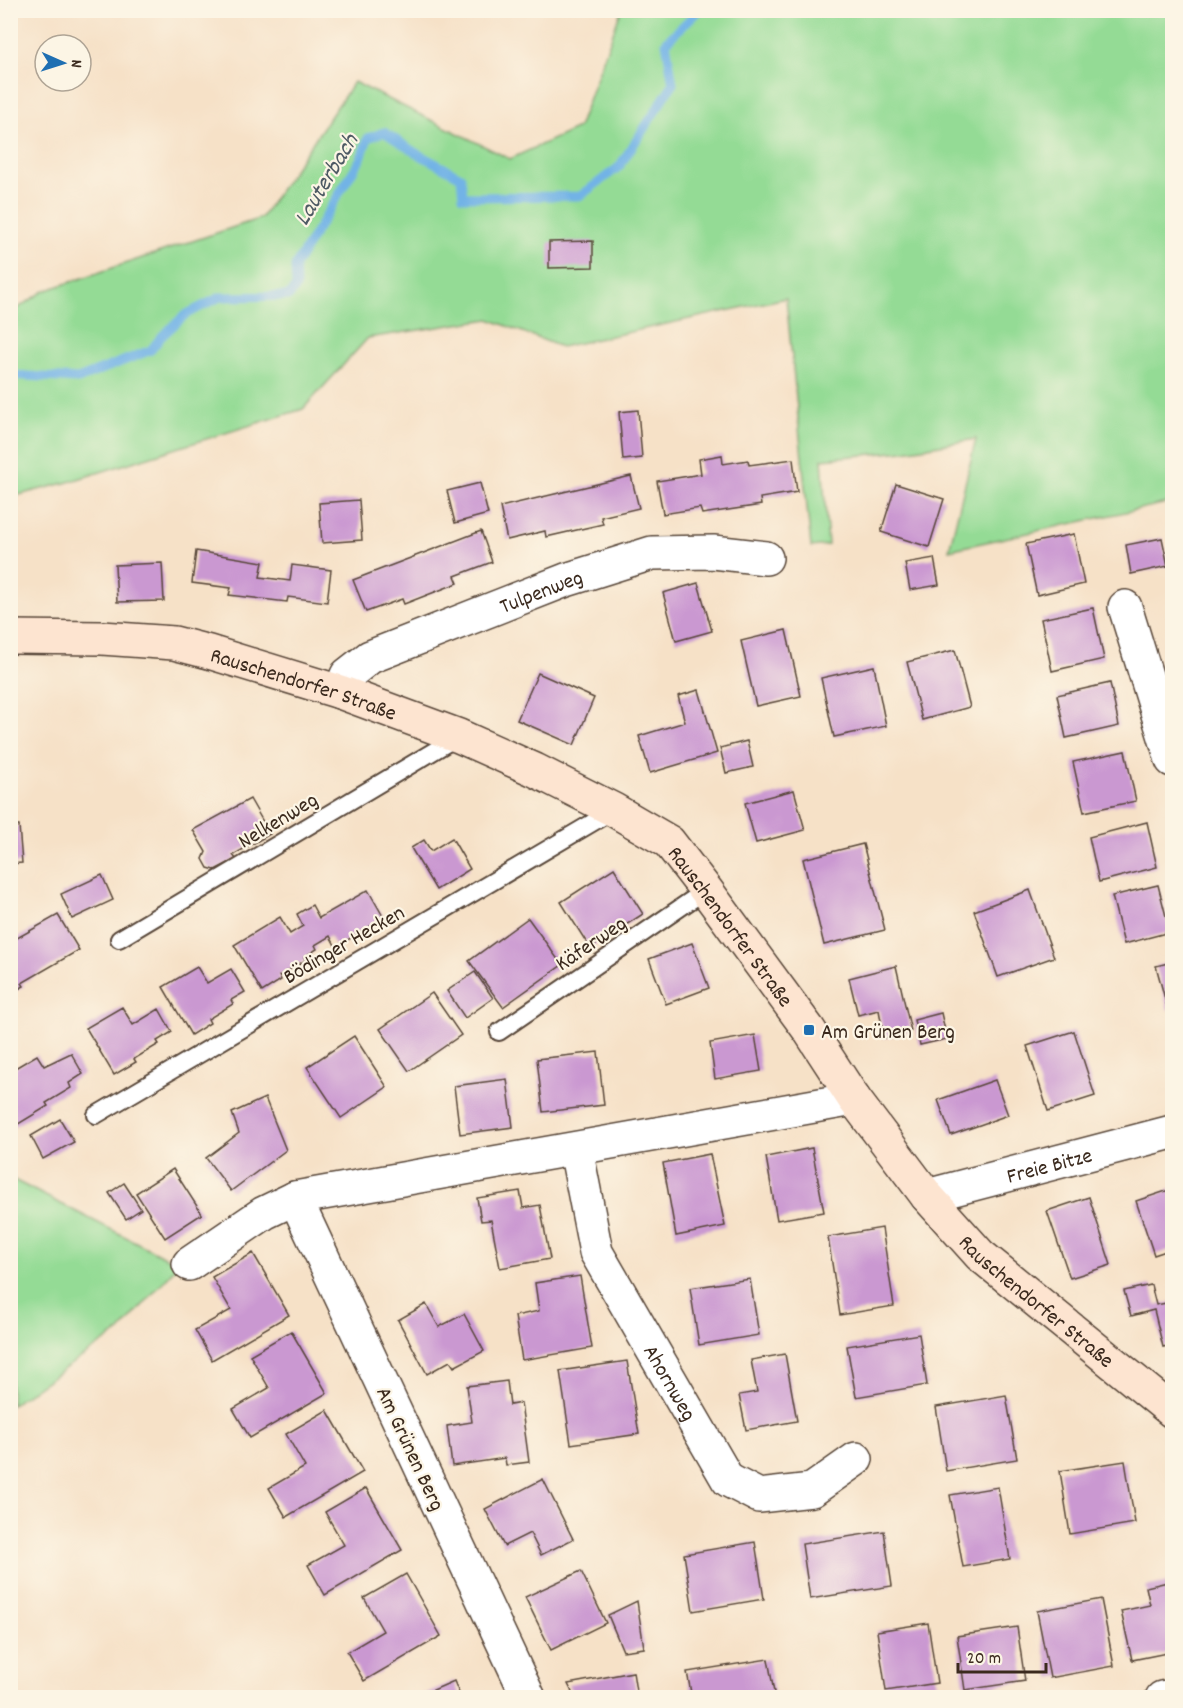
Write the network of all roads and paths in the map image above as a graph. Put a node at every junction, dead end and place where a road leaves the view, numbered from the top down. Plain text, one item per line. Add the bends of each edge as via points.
1 (766, 558) dead end
2 (1125, 607) dead end
3 (10, 637) edge
4 (340, 692) junction
5 (459, 736) junction
6 (1173, 760) edge
7 (614, 810) junction
8 (706, 890) junction
9 (118, 939) dead end
10 (499, 1032) dead end
11 (854, 1099) junction
12 (96, 1115) dead end
13 (1173, 1132) edge
14 (576, 1149) junction
15 (927, 1196) junction
16 (296, 1198) junction
17 (189, 1264) dead end
18 (1173, 1411) edge
19 (856, 1459) dead end
20 (1173, 1696) edge
21 (529, 1698) edge
22 (1162, 1698) edge

1 - 4 street, Tulpenweg via 713,552 652,553 566,580 369,657 347,675
2 - 6 street
3 - 4 street, Rauschendorfer Straße via 174,643
4 - 5 street, Rauschendorfer Straße
5 - 7 street, Rauschendorfer Straße
5 - 9 lane, Nelkenweg
7 - 8 street, Rauschendorfer Straße via 669,842
7 - 12 lane, Bödinger Hecken
8 - 10 lane, Käferweg
8 - 11 street, Rauschendorfer Straße via 809,1029
11 - 14 street
11 - 15 street, Rauschendorfer Straße
13 - 15 street, Freie Bitze
14 - 16 street
14 - 19 street, Ahornweg via 596,1252 728,1480 759,1496 812,1490
15 - 18 street, Rauschendorfer Straße via 980,1255
16 - 17 street via 264,1213
16 - 21 street, Am Grünen Berg
20 - 22 street

